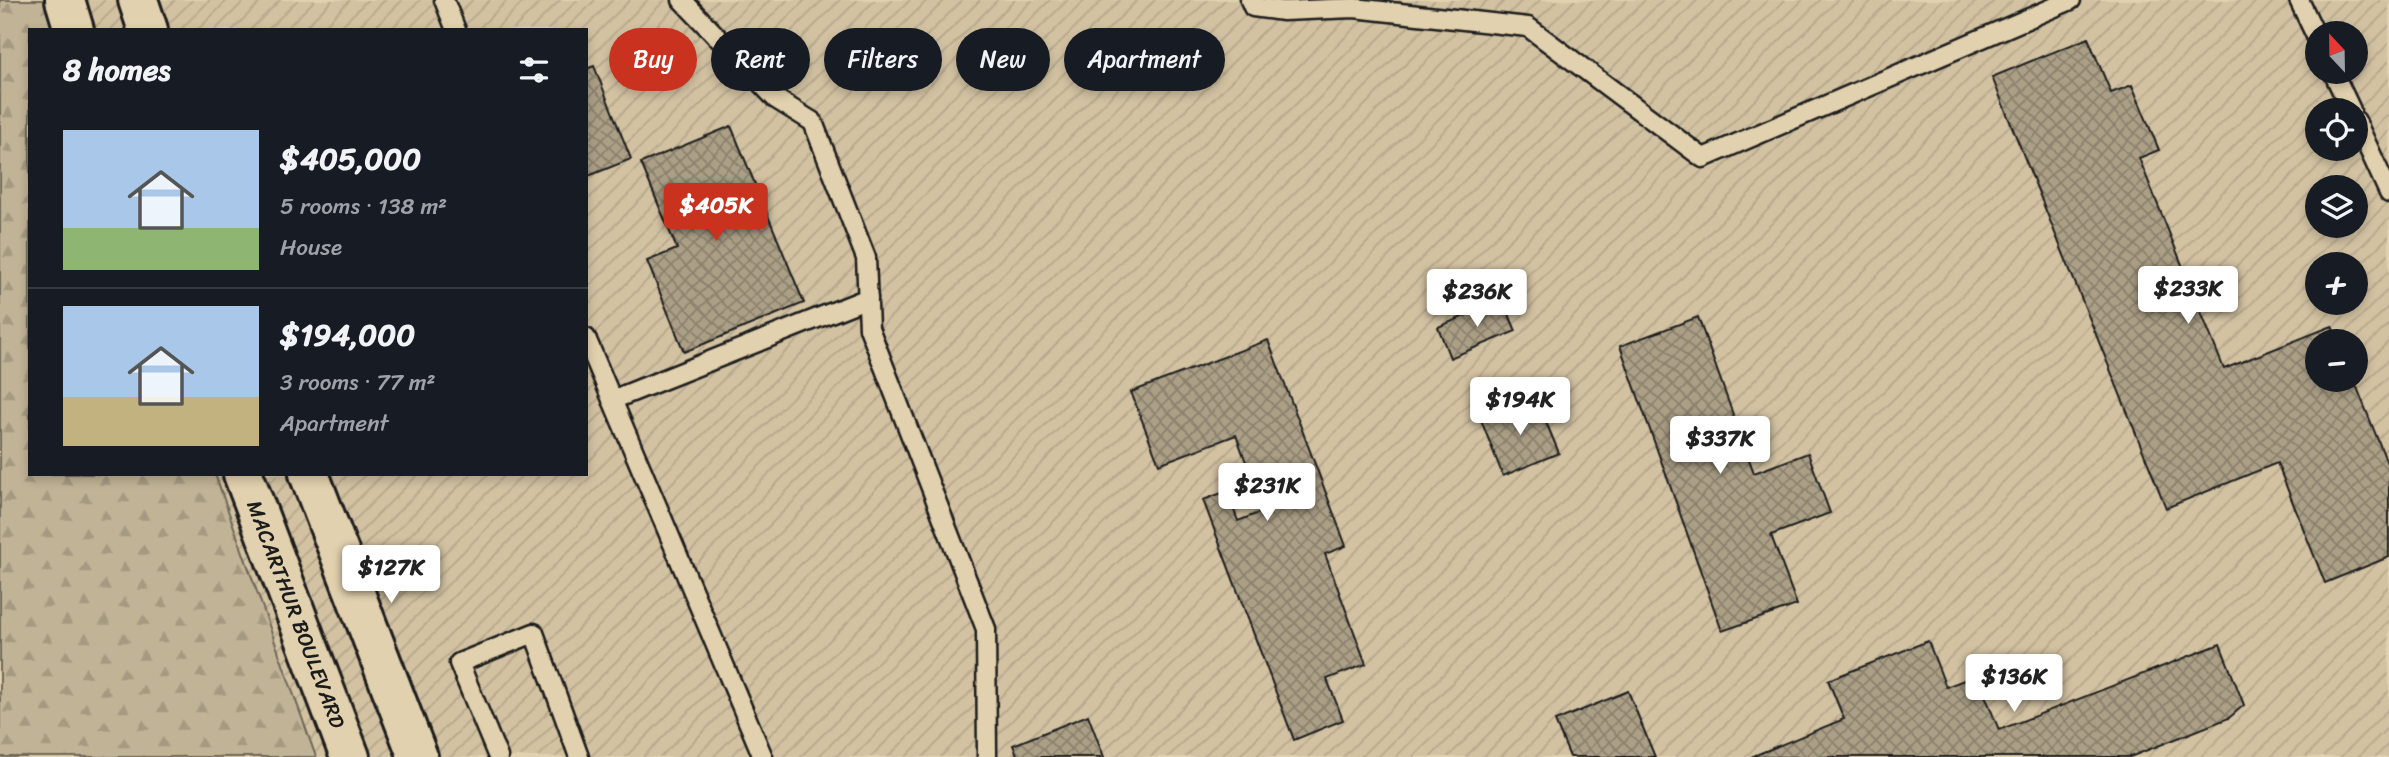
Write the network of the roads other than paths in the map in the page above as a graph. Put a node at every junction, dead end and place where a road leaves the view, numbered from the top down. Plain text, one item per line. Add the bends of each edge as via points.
1 (65, 0) edge
2 (138, 0) edge
3 (444, 0) edge
4 (682, 0) edge
5 (1250, 0) edge
6 (2071, 0) edge
7 (2299, 0) edge
8 (2309, 21) edge
9 (74, 28) edge
10 (147, 28) edge
11 (455, 28) edge
12 (2368, 147) edge
13 (2389, 193) edge
14 (868, 298) junction
15 (588, 343) edge
16 (612, 400) junction
17 (244, 476) edge
18 (310, 476) edge
19 (350, 757) edge
20 (418, 757) edge
21 (498, 757) edge
22 (579, 757) edge
23 (763, 757) edge
24 (988, 757) edge

1 - 9 main road
2 - 10 main road
3 - 11 lane
4 - 14 lane via 776,99 813,122 866,258
5 - 6 lane via 1253,6 1283,10 1354,8 1528,27 1703,158
7 - 8 lane
12 - 13 lane
14 - 16 lane
14 - 24 lane via 869,328 986,629
15 - 16 lane
16 - 23 lane
17 - 19 main road, MACARTHUR BOULEVARD
18 - 20 main road
21 - 22 lane via 460,663 534,633

